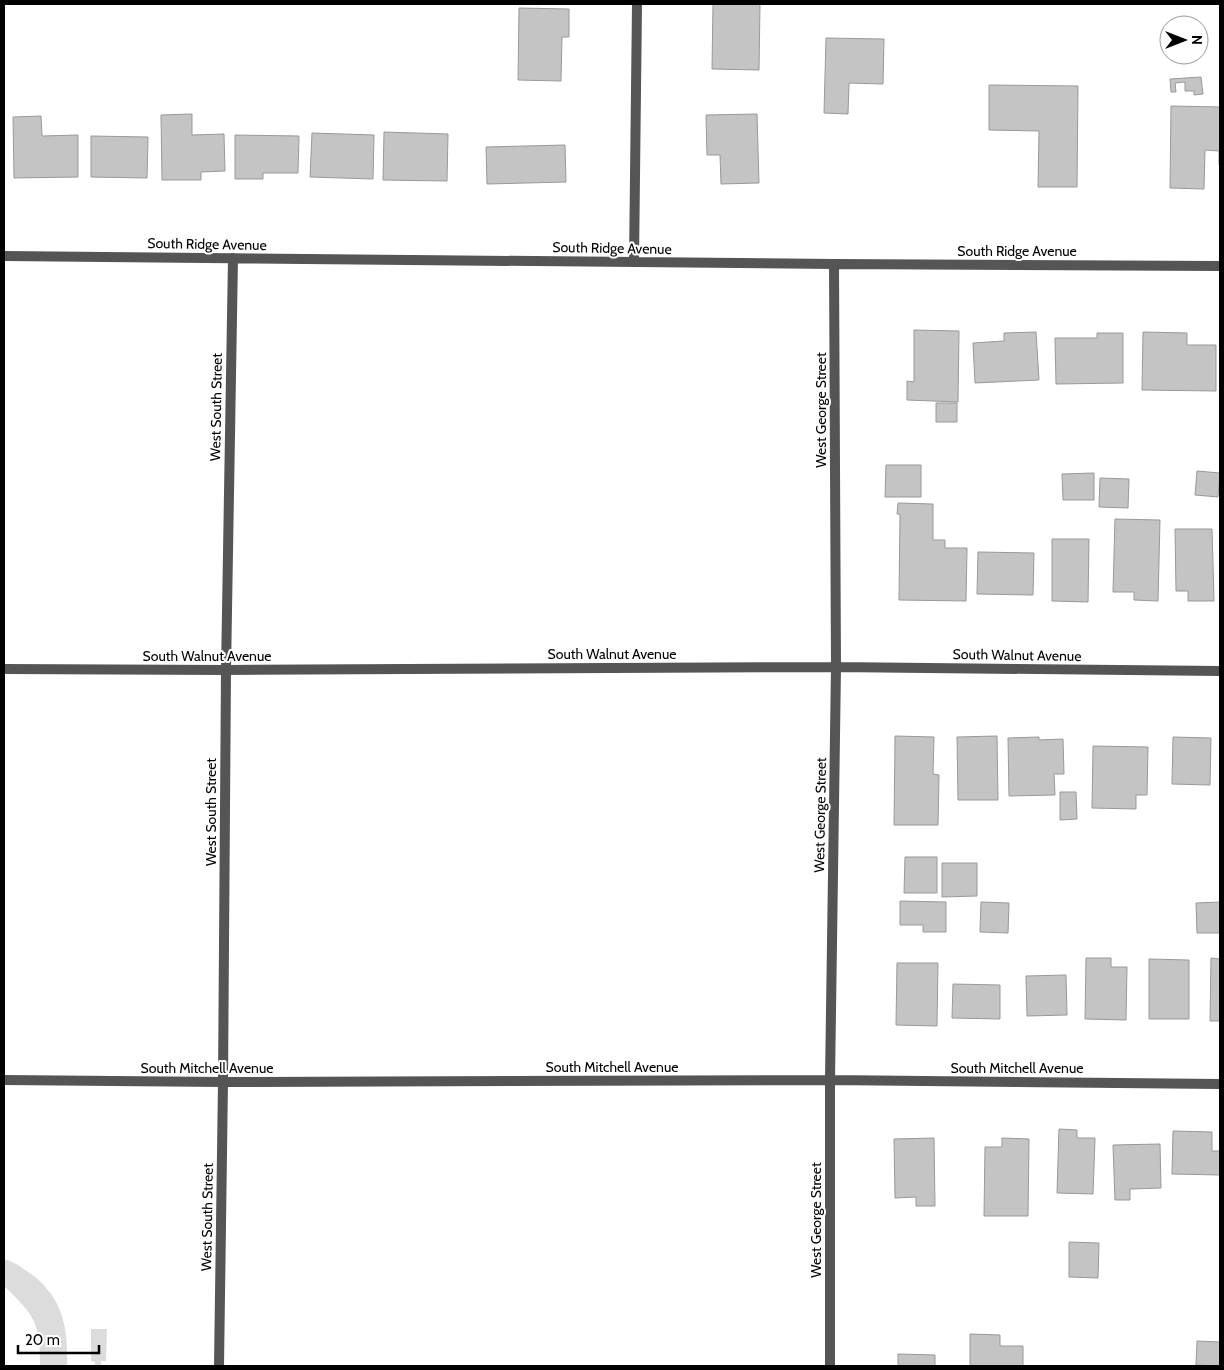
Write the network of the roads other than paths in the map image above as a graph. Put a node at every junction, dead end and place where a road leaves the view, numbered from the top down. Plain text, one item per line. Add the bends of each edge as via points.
1 (637, 4) edge
2 (4, 256) edge
3 (233, 258) junction
4 (634, 262) junction
5 (834, 264) junction
6 (1220, 266) edge
7 (836, 667) junction
8 (4, 668) edge
9 (226, 670) junction
10 (1220, 671) edge
11 (4, 1080) edge
12 (830, 1080) junction
13 (223, 1082) junction
14 (1220, 1084) edge
15 (219, 1366) edge
16 (830, 1366) edge

1 - 4 street
2 - 3 street, South Ridge Avenue
3 - 4 street, South Ridge Avenue
3 - 9 street, West South Street
4 - 5 street, South Ridge Avenue
5 - 6 street, South Ridge Avenue
5 - 7 street, West George Street
7 - 9 street, South Walnut Avenue
7 - 10 street, South Walnut Avenue
7 - 12 street, West George Street
8 - 9 street, South Walnut Avenue
9 - 13 street, West South Street
11 - 13 street, South Mitchell Avenue
12 - 13 street, South Mitchell Avenue
12 - 14 street, South Mitchell Avenue
12 - 16 street, West George Street
13 - 15 street, West South Street

